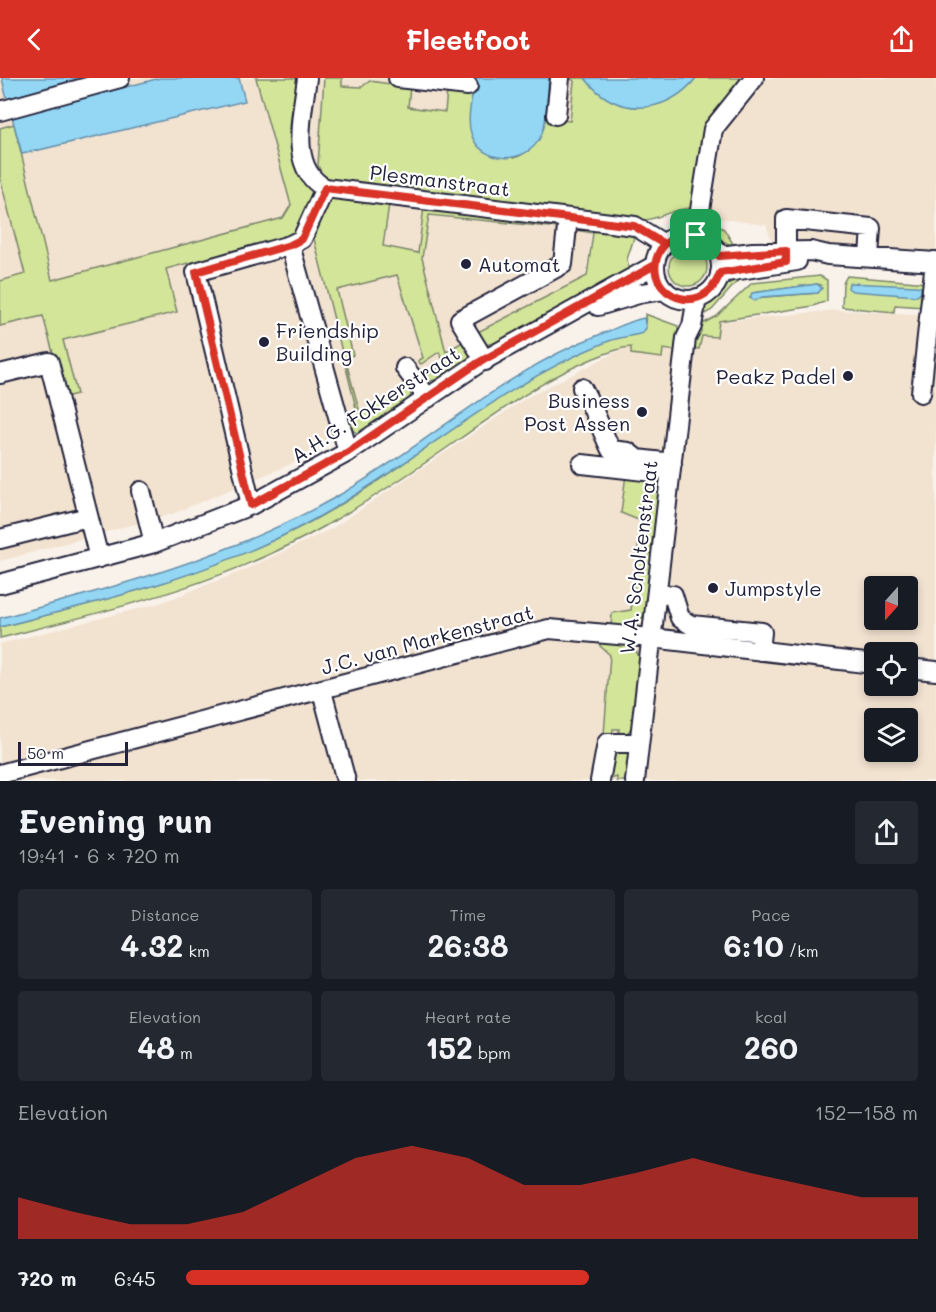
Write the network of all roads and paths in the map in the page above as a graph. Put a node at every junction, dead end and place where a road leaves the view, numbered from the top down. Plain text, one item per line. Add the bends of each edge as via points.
1 (120, 78) edge
2 (307, 78) edge
3 (398, 78) edge
4 (561, 78) edge
5 (754, 78) edge
6 (468, 86) dead end
7 (0, 111) edge
8 (556, 115) dead end
9 (325, 188) junction
10 (568, 218) junction
11 (696, 235) junction
12 (664, 244) junction
13 (290, 245) junction
14 (868, 256) junction
15 (786, 257) junction
16 (936, 262) edge
17 (655, 265) junction
18 (719, 265) junction
19 (681, 296) junction
20 (564, 316) junction
21 (485, 361) junction
22 (405, 368) dead end
23 (0, 374) edge
24 (582, 388) dead end
25 (921, 393) dead end
26 (428, 398) junction
27 (348, 452) junction
28 (582, 464) dead end
29 (671, 469) junction
30 (141, 491) dead end
31 (251, 505) junction
32 (88, 517) junction
33 (0, 539) edge
34 (154, 543) junction
35 (99, 558) junction
36 (0, 584) edge
37 (657, 594) junction
38 (690, 633) junction
39 (652, 638) junction
40 (864, 663) edge
41 (918, 669) edge
42 (936, 671) edge
43 (322, 691) junction
44 (639, 743) junction
45 (0, 774) edge
46 (346, 781) edge
47 (600, 781) edge
48 (635, 781) edge

1 - 7 street
2 - 9 street via 300,136 302,154 312,179
3 - 6 street
4 - 8 street
5 - 11 street via 714,129
9 - 10 street, Plesmanstraat
9 - 13 street via 302,239
10 - 12 street, Plesmanstraat via 634,226
10 - 21 street via 562,264 460,320
11 - 12 street via 679,235
11 - 18 street via 710,243
12 - 17 street
13 - 27 street
13 - 31 street via 196,272
14 - 15 street via 811,251
14 - 15 street via 871,228 786,219
14 - 16 street
15 - 18 street
16 - 25 street
17 - 19 street via 657,278
17 - 20 street, A.H.G. Fokkerstraat
18 - 19 street via 712,288
19 - 20 street, A.H.G. Fokkerstraat via 631,295
19 - 29 street, W.A. Scholtenstraat via 686,338
20 - 21 street, A.H.G. Fokkerstraat
21 - 26 street, A.H.G. Fokkerstraat
22 - 26 street
23 - 32 street via 49,362
24 - 29 street via 599,417 600,429 611,450 628,452 637,459
26 - 27 street, A.H.G. Fokkerstraat
27 - 31 street, A.H.G. Fokkerstraat
28 - 29 street
29 - 37 street, W.A. Scholtenstraat via 673,520 669,556
30 - 34 street
31 - 34 street, A.H.G. Fokkerstraat
32 - 33 street
32 - 35 street
34 - 35 street, A.H.G. Fokkerstraat
35 - 36 street, A.H.G. Fokkerstraat
37 - 38 street via 673,595 680,618
37 - 39 street, W.A. Scholtenstraat
38 - 39 street, J.C. van Markenstraat
38 - 40 street, J.C. van Markenstraat via 724,637 760,651
39 - 43 street, J.C. van Markenstraat via 549,629
39 - 44 street, W.A. Scholtenstraat
41 - 42 street
43 - 45 street, J.C. van Markenstraat
43 - 46 street
44 - 47 street via 607,743
44 - 48 street, W.A. Scholtenstraat

